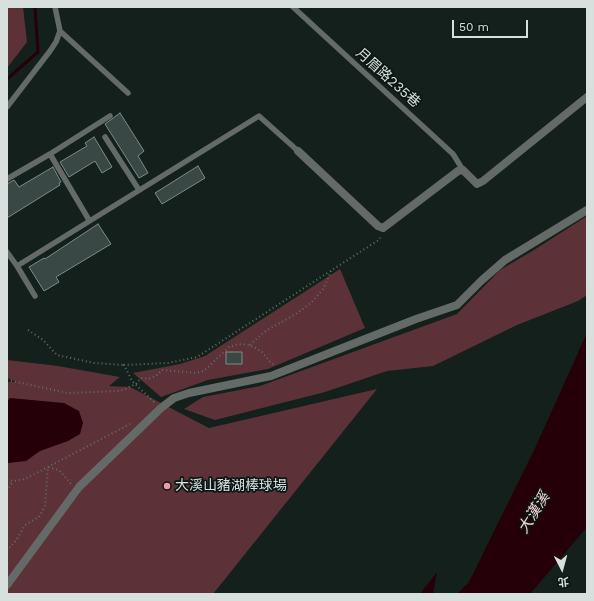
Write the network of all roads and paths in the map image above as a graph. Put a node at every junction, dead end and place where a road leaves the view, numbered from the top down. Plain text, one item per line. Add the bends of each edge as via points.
1 (55, 7) edge
2 (293, 7) edge
3 (60, 31) junction
4 (128, 93) dead end
5 (587, 97) edge
6 (7, 107) edge
7 (110, 116) dead end
8 (105, 137) dead end
9 (298, 151) joint
10 (50, 154) junction
11 (463, 170) junction
12 (7, 179) edge
13 (139, 190) junction
14 (587, 210) edge
15 (89, 220) junction
16 (383, 228) junction
17 (7, 252) edge
18 (17, 266) junction
19 (331, 270) junction
20 (35, 296) dead end
21 (28, 330) dead end
22 (250, 345) junction
23 (124, 365) junction
24 (286, 370) junction
25 (7, 380) edge
26 (136, 384) junction
27 (161, 408) junction
28 (133, 423) dead end
29 (48, 467) junction
30 (7, 480) edge
31 (13, 481) junction
32 (7, 491) edge
33 (76, 491) junction
34 (7, 551) edge
35 (7, 585) edge

1 - 3 lane
2 - 11 lane, 月眉路235巷 via 454,154
3 - 4 lane
3 - 6 lane via 50,51
5 - 11 street via 483,181 477,184
7 - 10 lane
8 - 13 lane
9 - 13 lane via 259,116
9 - 16 street
10 - 12 lane
10 - 15 lane
11 - 16 street via 458,171
13 - 15 lane
14 - 24 street via 505,260 457,305
15 - 18 lane
16 - 19 path via 379,240
17 - 18 lane
18 - 20 lane
19 - 22 path via 324,288 312,302 264,332
19 - 23 path via 197,357 168,363
21 - 23 path via 44,340 57,355 94,363
22 - 24 path via 262,352 271,363
22 - 26 path via 238,344 229,347 204,371 196,373 162,370 156,376 141,378
23 - 26 path
24 - 27 street via 271,376 189,392 174,398
25 - 26 path via 68,393 120,391
26 - 27 path
27 - 33 street
28 - 29 path
29 - 31 path via 25,479
29 - 33 path via 59,470
29 - 34 path via 45,506 39,517 25,526
30 - 31 path
31 - 32 path
33 - 35 street

